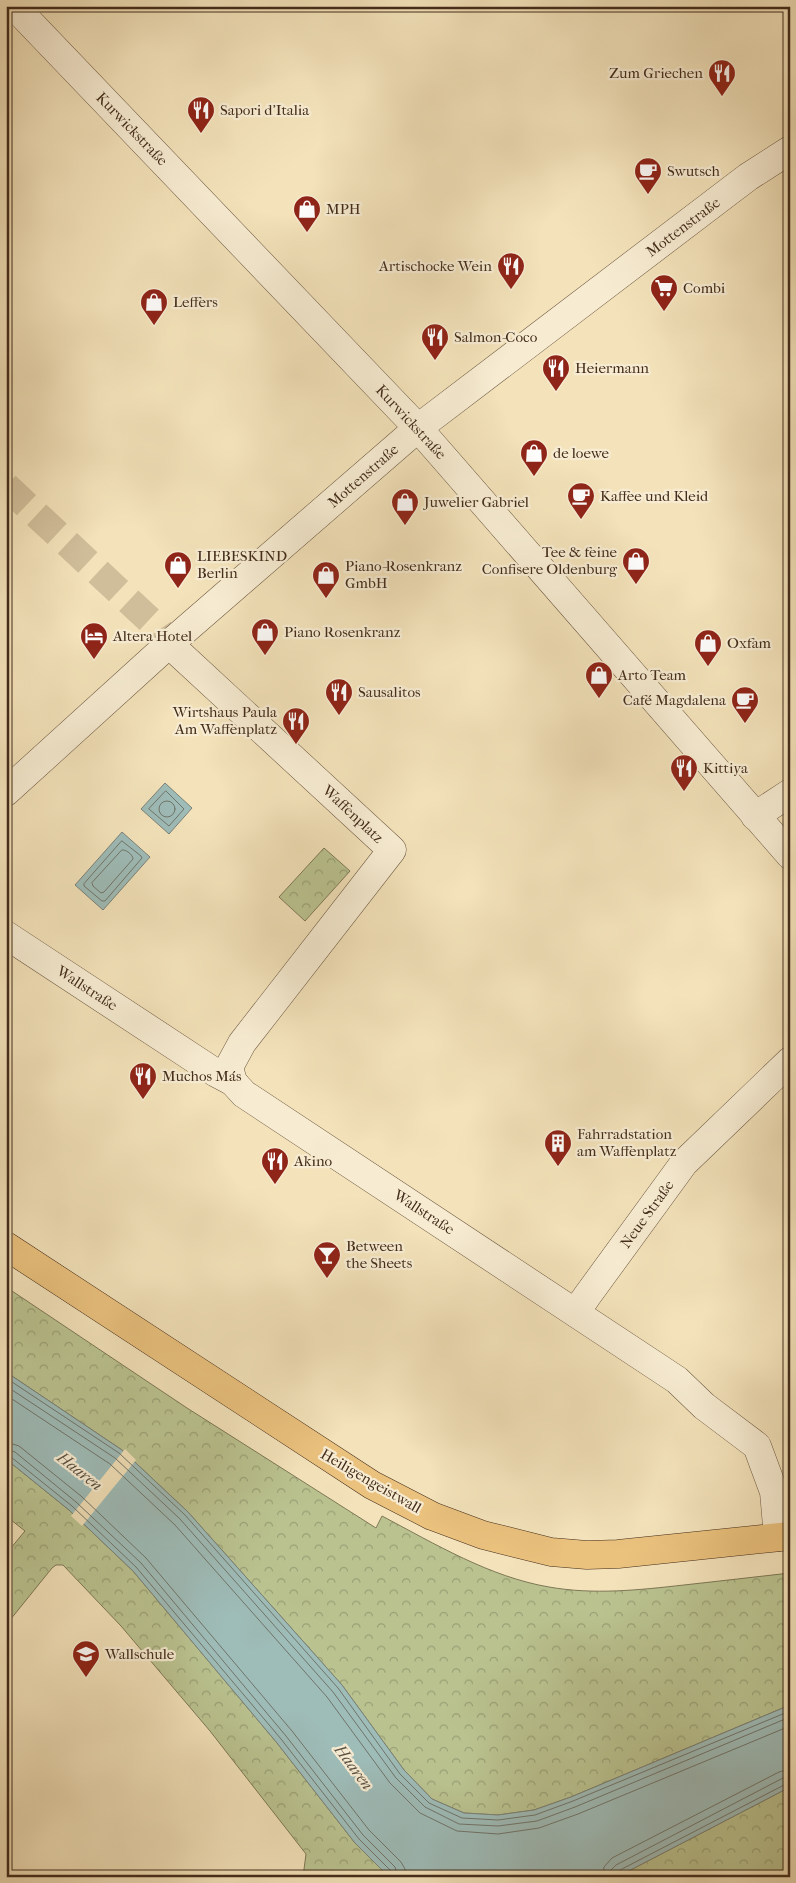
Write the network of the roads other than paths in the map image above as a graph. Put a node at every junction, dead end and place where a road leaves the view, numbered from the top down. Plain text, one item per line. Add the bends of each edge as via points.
1 (14, 6) edge
2 (790, 150) edge
3 (418, 428) junction
4 (169, 644) junction
5 (6, 792) edge
6 (790, 794) edge
7 (755, 816) junction
8 (790, 855) edge
9 (6, 935) edge
10 (790, 1061) edge
11 (233, 1082) junction
12 (6, 1246) edge
13 (576, 1312) junction
14 (784, 1537) edge

1 - 3 street, Kurwickstraße
2 - 3 street, Mottenstraße via 748,177
3 - 4 street, Mottenstraße
3 - 7 street, Kurwickstraße
4 - 5 street, Mottenstraße
4 - 11 street, Waffenplatz via 392,850 242,1043 230,1067
6 - 7 street
7 - 8 street, Kurwickstraße
9 - 11 street, Wallstraße
10 - 13 street, Neue Straße via 684,1163
11 - 13 street, Wallstraße via 244,1094
12 - 14 main road, Heiligengeistwall via 372,1485 432,1516 518,1545 587,1555
13 - 14 street, Wallstraße via 677,1380 704,1406 757,1446 774,1492

